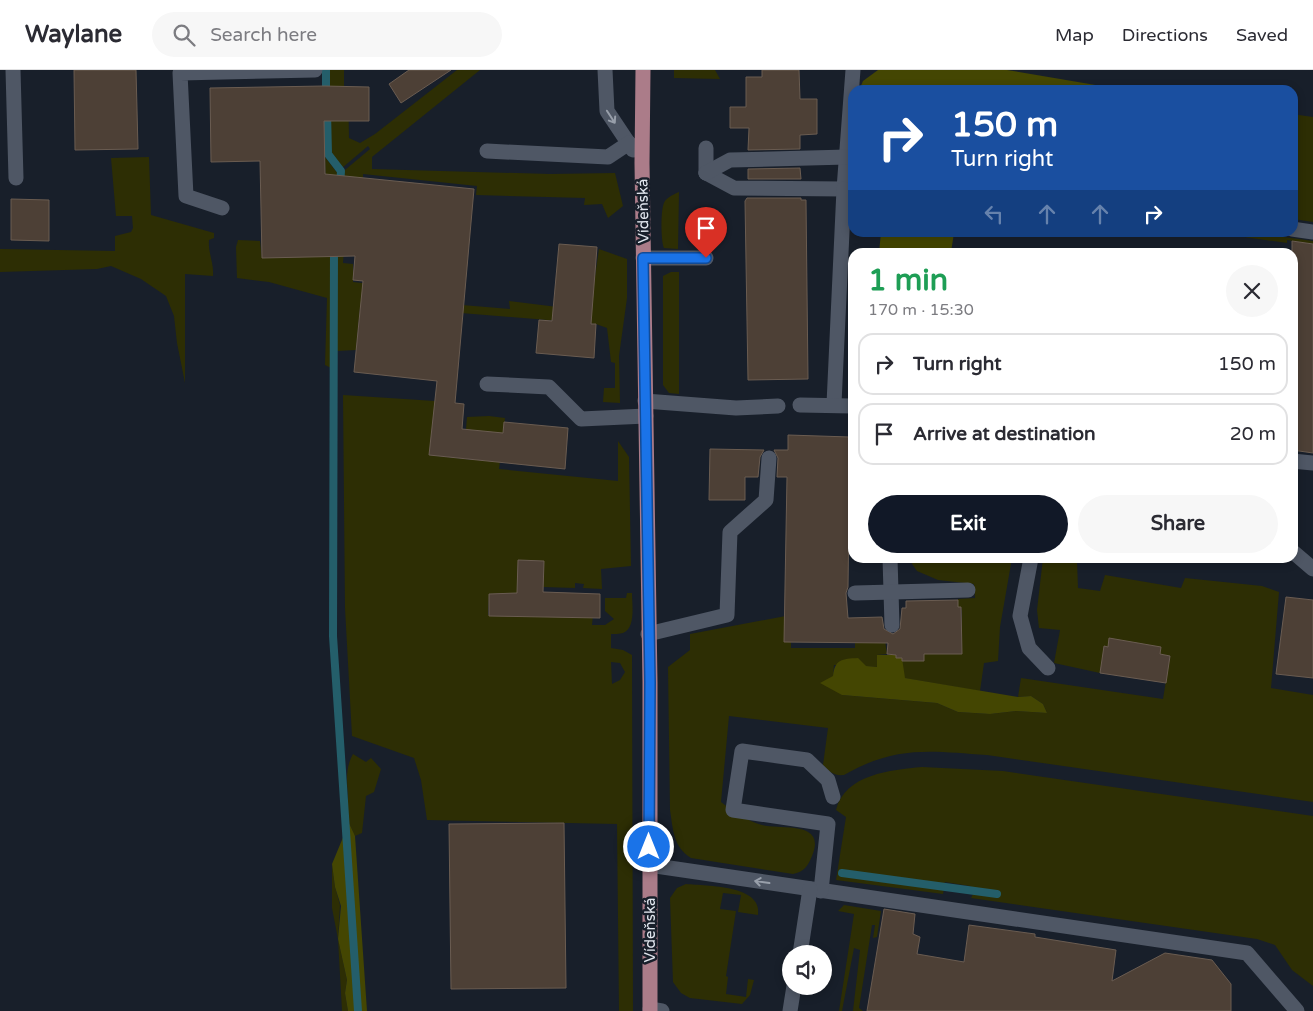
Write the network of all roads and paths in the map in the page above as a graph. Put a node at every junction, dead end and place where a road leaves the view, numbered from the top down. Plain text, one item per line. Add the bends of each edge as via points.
1 (13, 70) edge
2 (315, 70) edge
3 (605, 70) edge
4 (643, 70) edge
5 (853, 70) edge
6 (852, 85) edge
7 (629, 143) junction
8 (706, 148) dead end
9 (487, 151) dead end
10 (642, 163) junction
11 (848, 165) edge
12 (706, 173) junction
13 (16, 178) dead end
14 (844, 189) junction
15 (222, 208) dead end
16 (1298, 230) edge
17 (1313, 232) edge
18 (643, 258) junction
19 (706, 258) dead end
20 (487, 384) dead end
21 (834, 404) junction
22 (800, 405) dead end
23 (778, 406) dead end
24 (848, 406) edge
25 (646, 409) junction
26 (769, 458) dead end
27 (1298, 462) edge
28 (1313, 463) edge
29 (1298, 555) edge
30 (890, 563) edge
31 (1030, 563) edge
32 (1313, 569) edge
33 (968, 590) dead end
34 (891, 592) junction
35 (855, 593) dead end
36 (892, 625) dead end
37 (648, 634) junction
38 (1048, 668) dead end
39 (833, 797) dead end
40 (649, 865) junction
41 (815, 890) junction
42 (802, 945) edge
43 (793, 995) edge
44 (654, 1010) edge
45 (790, 1011) edge
46 (1297, 1011) edge

1 - 13 lane
2 - 15 lane via 180,72 186,196
3 -> 7 lane via 607,111
4 - 10 main road, Vídeňská
5 - 6 lane
7 - 9 lane via 608,157
7 - 10 lane
8 - 12 lane
10 - 18 main road, Vídeňská
11 - 12 lane via 730,160
11 - 14 lane
12 - 14 lane via 734,188
14 - 21 lane
16 - 17 lane
18 - 19 lane
18 - 25 main road, Vídeňská
20 - 25 lane via 549,387 581,419
21 - 22 lane
21 - 24 lane
23 - 25 lane
25 - 37 main road, Vídeňská
26 - 37 lane via 766,500 730,532 727,615
27 - 28 lane
29 - 32 lane
30 - 34 lane
31 - 38 lane via 1020,616 1029,648
33 - 34 lane
34 - 35 lane
34 - 36 lane
37 - 40 main road, Vídeňská
39 - 41 lane via 828,780 807,760 742,751 733,810 828,824
41 -> 40 lane
40 - 44 main road, Vídeňská
41 - 42 lane
41 - 46 lane via 1247,953
43 - 45 lane

